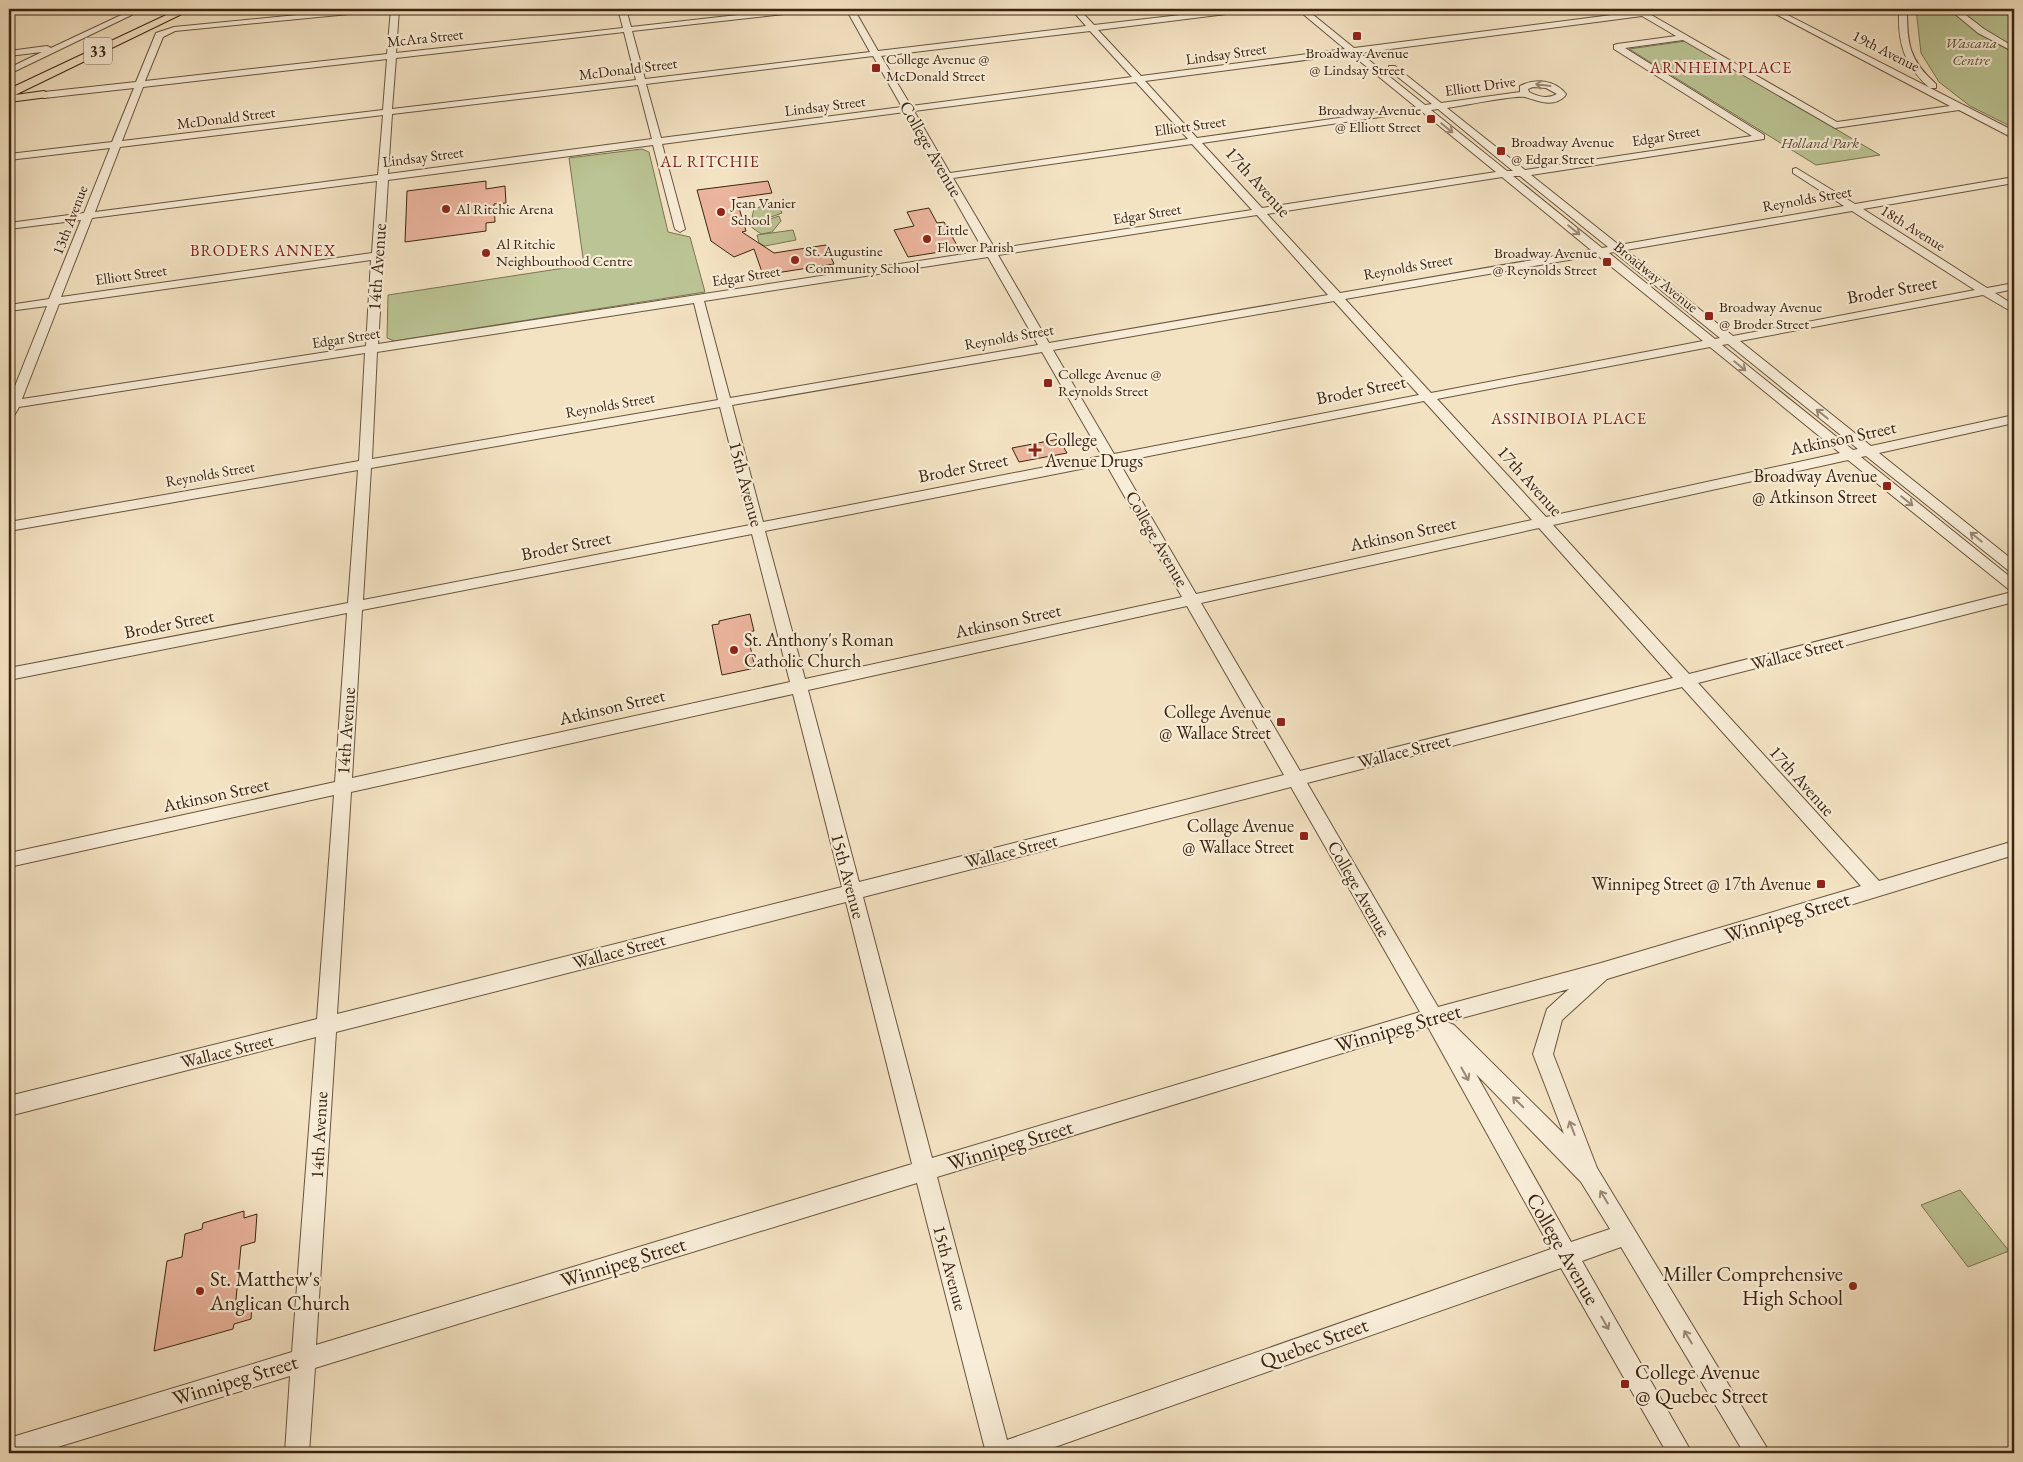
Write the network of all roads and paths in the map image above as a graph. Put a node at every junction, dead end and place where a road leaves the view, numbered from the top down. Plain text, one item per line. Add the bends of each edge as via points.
1 (36, 9) edge
2 (140, 9) edge
3 (169, 9) edge
4 (187, 9) edge
5 (380, 9) edge
6 (395, 9) edge
7 (622, 9) edge
8 (810, 9) edge
9 (850, 9) edge
10 (1075, 9) edge
11 (1250, 9) edge
12 (1301, 9) edge
13 (1318, 9) edge
14 (1770, 9) edge
15 (1888, 9) edge
16 (1954, 9) edge
17 (1640, 11) edge
18 (1903, 11) edge
19 (9, 12) edge
20 (1092, 28) junction
21 (628, 29) junction
22 (1685, 37) junction
23 (62, 48) junction
24 (1369, 50) junction
25 (2014, 50) edge
26 (1354, 52) junction
27 (9, 53) edge
28 (876, 54) junction
29 (392, 55) junction
30 (9, 71) edge
31 (38, 79) junction
32 (1140, 80) junction
33 (9, 82) edge
34 (641, 82) junction
35 (140, 84) junction
36 (9, 93) edge
37 (1525, 94) dead end
38 (44, 95) junction
39 (9, 99) edge
40 (1438, 106) junction
41 (1961, 107) junction
42 (1423, 108) junction
43 (909, 110) junction
44 (387, 112) junction
45 (2014, 134) edge
46 (1195, 141) junction
47 (658, 142) junction
48 (116, 145) junction
49 (9, 157) edge
50 (1796, 172) dead end
51 (1522, 173) junction
52 (1503, 174) junction
53 (946, 176) junction
54 (383, 178) junction
55 (2014, 180) edge
56 (1852, 208) junction
57 (1260, 212) junction
58 (88, 216) junction
59 (9, 226) edge
60 (680, 229) dead end
61 (1614, 248) junction
62 (1600, 251) junction
63 (992, 254) junction
64 (377, 256) junction
65 (2014, 286) edge
66 (1986, 292) junction
67 (1336, 296) junction
68 (698, 298) junction
69 (54, 301) junction
70 (9, 308) edge
71 (2014, 310) edge
72 (1728, 339) junction
73 (1711, 342) junction
74 (1046, 347) junction
75 (372, 349) junction
76 (1428, 397) junction
77 (725, 402) junction
78 (11, 405) edge
79 (9, 416) edge
80 (2014, 419) edge
81 (1869, 452) junction
82 (1851, 456) junction
83 (1110, 459) junction
84 (366, 463) junction
85 (1543, 523) junction
86 (9, 526) edge
87 (757, 527) junction
88 (2014, 568) edge
89 (2014, 588) edge
90 (2014, 597) edge
91 (1192, 601) junction
92 (355, 607) junction
93 (9, 674) edge
94 (1686, 681) junction
95 (798, 685) junction
96 (1296, 779) junction
97 (342, 787) junction
98 (2014, 848) edge
99 (9, 860) edge
100 (852, 890) junction
101 (1876, 890) junction
102 (1601, 972) junction
103 (1433, 1017) junction
104 (325, 1027) junction
105 (9, 1106) edge
106 (925, 1171) junction
107 (1589, 1174) junction
108 (1626, 1234) junction
109 (1566, 1255) junction
110 (304, 1359) junction
111 (9, 1450) edge
112 (297, 1453) edge
113 (998, 1453) edge
114 (1004, 1453) edge
115 (1680, 1453) edge
116 (1758, 1453) edge

1 - 19 street
2 - 23 street via 67,42
3 - 33 main road, 33
4 - 31 main road, 33
5 - 35 street, 13th Avenue via 174,29 159,34
6 - 29 street, 14th Avenue
7 - 21 street
8 - 21 street, McAra Street
9 - 28 street, College Avenue
10 - 20 street, 17th Avenue
11 - 20 street, McDonald Street
12 - 26 street, Broadway Avenue
13 - 24 street, Broadway Avenue
14 - 41 street, 19th Avenue
15 - 18 street
16 - 25 street via 1981,31
17 - 22 street
17 - 24 street, Lindsay Street
18 - 41 street via 1902,42 1908,58 1928,82
20 - 28 street, McDonald Street
20 - 32 street, 17th Avenue
21 - 29 street, McAra Street
21 - 34 street
22 - 41 street via 1835,125
22 - 51 street, Edgar Street via 1617,47 1761,137
23 - 27 street
23 - 30 street
24 - 26 street, Lindsay Street
24 - 40 street, Broadway Avenue
26 - 32 street, Lindsay Street
26 - 42 street, Broadway Avenue
28 - 34 street, McDonald Street
28 - 43 street, College Avenue
29 - 35 street, McAra Street
29 - 44 street, 14th Avenue
31 - 36 main road, 33
31 - 38 main road via 32,91
32 - 43 street, Lindsay Street
32 - 46 street, 17th Avenue
34 - 44 street, McDonald Street
34 - 47 street
35 - 38 street, McAra Street
35 - 48 street, 13th Avenue
37 - 40 street, Elliott Drive
38 - 39 main road
40 - 42 street, Elliott Street
40 - 51 street, Broadway Avenue
41 - 45 street, 19th Avenue
42 - 46 street, Elliott Street
42 -> 52 street, Broadway Avenue
43 - 47 street, Lindsay Street
43 - 53 street, College Avenue
44 - 48 street, McDonald Street
44 - 54 street, 14th Avenue
46 - 53 street, Elliott Street
46 - 57 street, 17th Avenue
47 - 54 street, Lindsay Street
47 - 60 street
48 - 49 street, McDonald Street
48 - 58 street, 13th Avenue
50 - 56 street, 18th Avenue
51 - 52 street, Edgar Street
51 - 61 street, Broadway Avenue
52 - 57 street, Edgar Street
52 -> 62 street, Broadway Avenue
53 - 63 street, College Avenue
54 - 58 street, Lindsay Street
54 - 64 street, 14th Avenue
55 - 56 street, Reynolds Street
56 - 61 street, Reynolds Street
56 - 66 street, 18th Avenue
57 - 63 street, Edgar Street
57 - 67 street, 17th Avenue
58 - 59 street, Lindsay Street
58 - 69 street, 13th Avenue
61 - 62 street, Reynolds Street
61 - 72 street, Broadway Avenue
62 - 67 street, Reynolds Street
62 - 73 street, Broadway Avenue
63 - 68 street, Edgar Street
63 - 74 street, College Avenue
64 - 69 street, Elliott Street
64 - 75 street, 14th Avenue
65 - 66 street, Broder Street
66 - 71 street, 18th Avenue
66 - 72 street, Broder Street
67 - 74 street, Reynolds Street
67 - 76 street, 17th Avenue
68 - 75 street, Edgar Street
68 - 77 street, 15th Avenue
69 - 70 street, Elliott Street
69 - 78 street, 13th Avenue
72 - 73 street, Broder Street
81 -> 72 street, Broadway Avenue
73 - 76 street, Broder Street
73 -> 82 street, Broadway Avenue
74 - 77 street, Reynolds Street
74 - 83 street, College Avenue
75 - 78 street, Edgar Street
75 - 84 street, 14th Avenue
76 - 83 street, Broder Street
76 - 85 street, 17th Avenue
77 - 84 street, Reynolds Street
77 - 87 street, 15th Avenue
78 - 79 street, 13th Avenue
80 - 81 street, Atkinson Street
81 - 82 street, Atkinson Street
88 -> 81 street, Broadway Avenue
82 - 85 street, Atkinson Street
82 -> 89 street, Broadway Avenue
83 - 87 street, Broder Street
83 - 91 street, College Avenue
84 - 86 street, Reynolds Street
84 - 92 street, 14th Avenue
85 - 91 street, Atkinson Street
85 - 94 street, 17th Avenue
87 - 92 street, Broder Street
87 - 95 street, 15th Avenue
90 - 94 street, Wallace Street
91 - 95 street, Atkinson Street
91 - 96 street, College Avenue
92 - 93 street, Broder Street
92 - 97 street, 14th Avenue
94 - 96 street, Wallace Street
94 - 101 street, 17th Avenue
95 - 97 street, Atkinson Street
95 - 100 street, 15th Avenue
96 - 100 street, Wallace Street
96 - 103 street, College Avenue
97 - 99 street, Atkinson Street
97 - 104 street, 14th Avenue
98 - 101 street, Winnipeg Street
100 - 104 street, Wallace Street
100 - 106 street, 15th Avenue
101 - 102 street, Winnipeg Street
102 - 103 street, Winnipeg Street
107 -> 102 street via 1543,1054 1554,1015
103 - 106 street, Winnipeg Street
107 -> 103 street, College Avenue
103 -> 109 street, College Avenue
104 - 105 street, Wallace Street
104 - 110 street, 14th Avenue
106 - 110 street, Winnipeg Street
106 - 113 street, 15th Avenue
108 -> 107 street, College Avenue
108 - 109 street, Quebec Street
116 -> 108 street, College Avenue
109 - 114 street, Quebec Street
109 -> 115 street, College Avenue
110 - 111 street, Winnipeg Street
110 - 112 street, 14th Avenue

